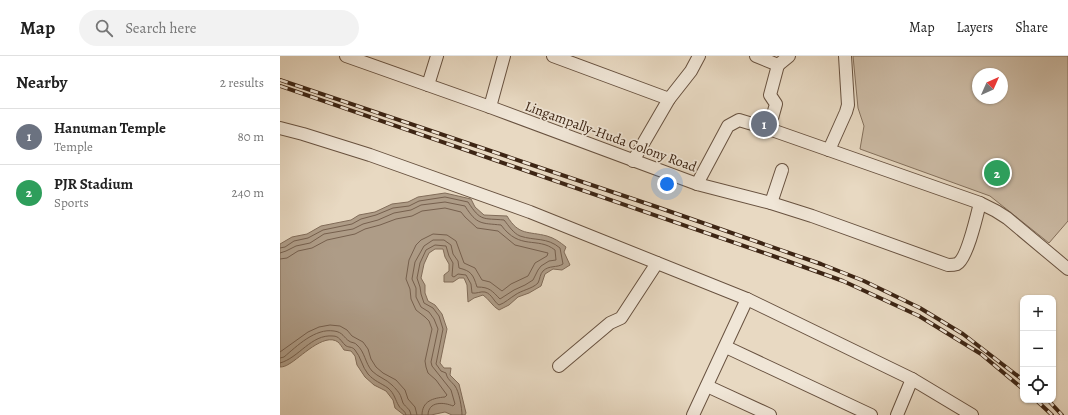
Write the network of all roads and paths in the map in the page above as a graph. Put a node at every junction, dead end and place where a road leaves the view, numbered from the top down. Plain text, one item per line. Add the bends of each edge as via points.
1 (346, 56) edge
2 (437, 56) edge
3 (504, 56) edge
4 (553, 56) edge
5 (700, 56) edge
6 (789, 56) edge
7 (845, 56) edge
8 (762, 57) edge
9 (778, 65) junction
10 (428, 85) junction
11 (669, 99) junction
12 (490, 107) junction
13 (280, 121) edge
14 (280, 128) edge
15 (770, 129) junction
16 (303, 134) junction
17 (829, 150) junction
18 (633, 161) junction
19 (782, 170) dead end
20 (697, 184) junction
21 (772, 203) junction
22 (980, 203) junction
23 (657, 263) junction
24 (1068, 270) edge
25 (747, 299) junction
26 (726, 347) junction
27 (559, 366) dead end
28 (912, 379) junction
29 (707, 386) junction
30 (693, 415) edge
31 (770, 415) edge
32 (872, 415) edge
33 (898, 415) edge
34 (972, 415) edge

1 - 10 street, Lingampally-Huda Colony Road
2 - 10 street
3 - 12 street
4 - 11 street
5 - 11 street
6 - 9 street
7 - 17 street via 848,105
8 - 9 street
9 - 15 street via 770,95 776,104
10 - 12 street, Lingampally-Huda Colony Road
11 - 18 street
12 - 18 street, Lingampally-Huda Colony Road
13 - 16 street
14 - 16 street
15 - 17 street, Lingampally-Huda Colony Road
15 - 20 street, Lingampally-Huda Colony Road via 738,120 728,126
16 - 23 street via 530,212
17 - 22 street, Lingampally-Huda Colony Road
18 - 20 street, Lingampally-Huda Colony Road
19 - 21 street
20 - 21 street
21 - 22 street via 948,265 958,264 962,259
22 - 24 street, Lingampally-Huda Colony Road via 1007,218
23 - 25 street
23 - 27 street via 621,318
25 - 26 street
25 - 28 street
26 - 29 street
26 - 32 street
28 - 33 street
28 - 34 street
29 - 30 street
29 - 31 street

